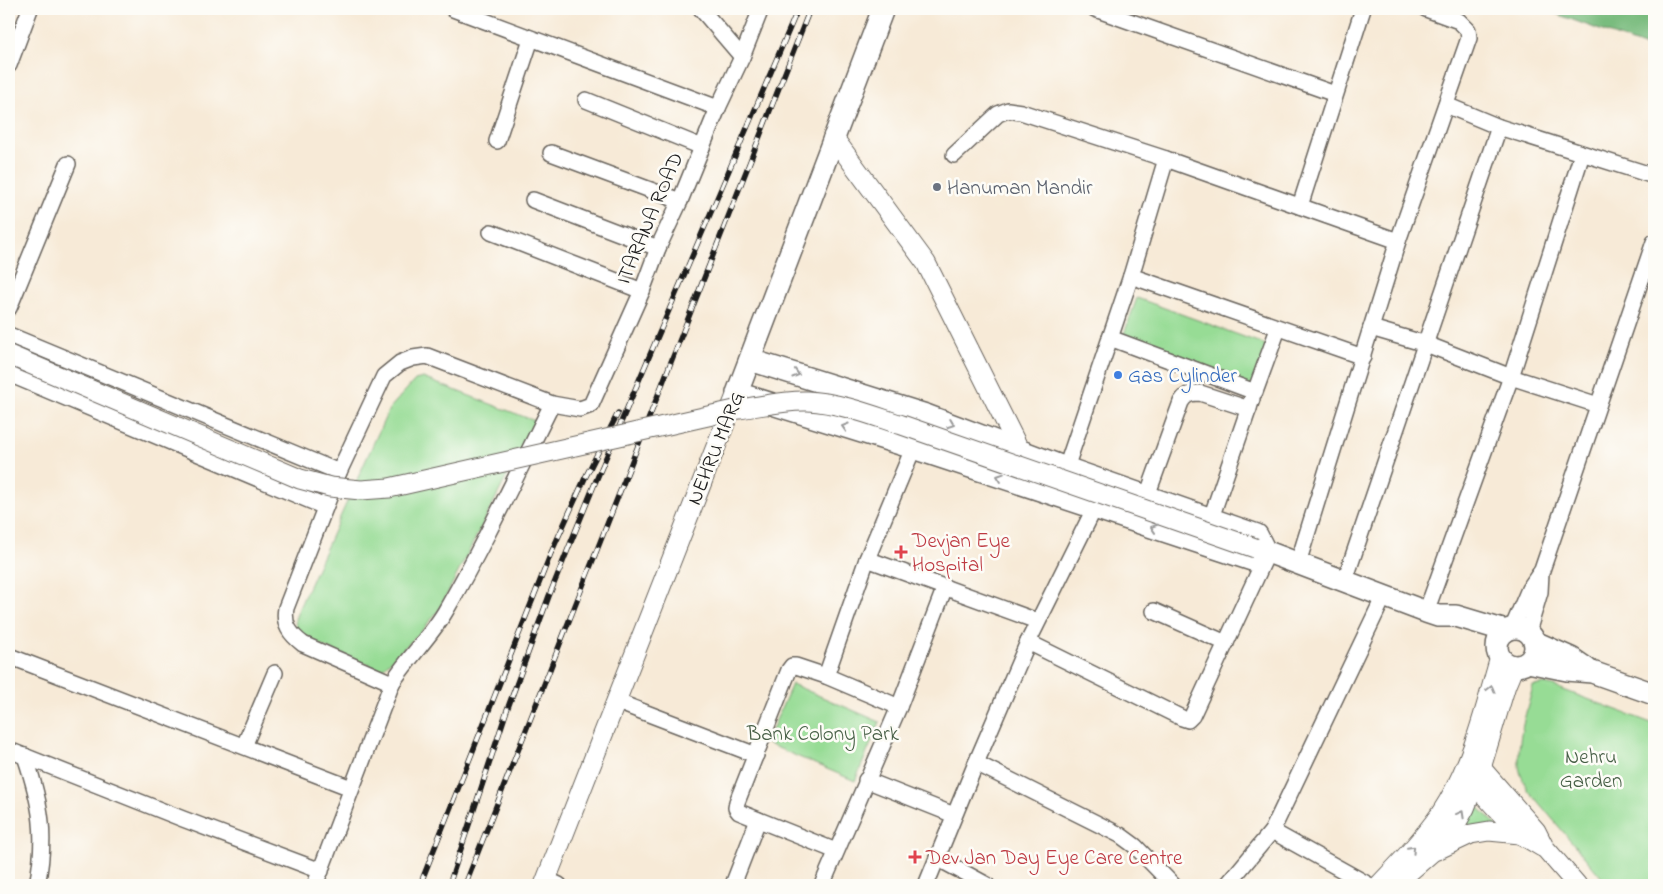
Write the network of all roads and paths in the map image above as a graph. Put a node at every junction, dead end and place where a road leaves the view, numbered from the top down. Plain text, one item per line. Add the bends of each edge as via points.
1 (30, 9) edge
2 (453, 9) edge
3 (701, 9) edge
4 (761, 9) edge
5 (883, 9) edge
6 (1096, 9) edge
7 (1363, 9) edge
8 (1426, 9) edge
9 (531, 39) junction
10 (742, 57) junction
11 (9, 65) edge
12 (1335, 94) junction
13 (586, 100) dead end
14 (1446, 105) junction
15 (718, 108) junction
16 (1499, 127) junction
17 (833, 137) junction
18 (496, 141) dead end
19 (702, 147) junction
20 (550, 153) dead end
21 (1582, 154) junction
22 (954, 155) dead end
23 (1166, 159) junction
24 (68, 164) dead end
25 (1654, 176) edge
26 (533, 200) dead end
27 (680, 201) junction
28 (1300, 206) junction
29 (491, 232) dead end
30 (1398, 241) junction
31 (1654, 242) edge
32 (658, 248) junction
33 (1131, 276) junction
34 (642, 291) junction
35 (9, 308) edge
36 (1371, 328) junction
37 (1278, 329) junction
38 (9, 335) edge
39 (1110, 338) junction
40 (1426, 344) junction
41 (9, 355) edge
42 (1362, 358) junction
43 (750, 360) junction
44 (9, 374) edge
45 (1511, 378) junction
46 (1254, 392) junction
47 (737, 393) junction
48 (552, 404) junction
49 (1598, 405) junction
50 (1249, 409) junction
51 (926, 414) junction
52 (914, 448) junction
53 (1019, 449) junction
54 (1066, 468) junction
55 (339, 472) junction
56 (1107, 482) junction
57 (1147, 496) junction
58 (325, 507) junction
59 (1095, 509) junction
60 (1211, 518) junction
61 (1262, 550) junction
62 (867, 559) junction
63 (1298, 563) junction
64 (1345, 580) junction
65 (945, 587) junction
66 (1384, 596) junction
67 (1154, 611) dead end
68 (1432, 614) junction
69 (1037, 621) junction
70 (1028, 642) junction
71 (1226, 643) junction
72 (1515, 645) junction
73 (9, 656) edge
74 (275, 673) dead end
75 (826, 676) junction
76 (392, 683) junction
77 (1654, 694) edge
78 (615, 701) junction
79 (899, 707) junction
80 (244, 746) junction
81 (9, 750) edge
82 (756, 755) junction
83 (25, 756) junction
84 (976, 763) junction
85 (1471, 771) junction
86 (866, 780) junction
87 (351, 788) junction
88 (954, 816) junction
89 (758, 820) junction
90 (1272, 831) junction
91 (1520, 834) junction
92 (1544, 847) junction
93 (836, 851) junction
94 (1432, 852) junction
95 (937, 858) junction
96 (318, 878) edge
97 (734, 882) dead end
98 (549, 883) edge
99 (37, 885) edge
100 (822, 885) edge
101 (926, 885) edge
102 (987, 885) edge
103 (1173, 885) edge
104 (1227, 885) edge
105 (1369, 885) edge
106 (1380, 885) edge
107 (1394, 885) edge
108 (1577, 885) edge

1 - 11 street
2 - 9 street
3 - 10 street
4 - 10 street, ITARANA ROAD
5 - 17 main road, NEHRU MARG
6 - 12 street
7 - 12 street
8 - 14 street via 1459,21 1468,30 1469,38
9 - 15 street
9 - 18 street
10 - 15 street, ITARANA ROAD
12 - 28 street
13 - 19 street
14 - 16 street
14 - 30 street
15 - 19 street, ITARANA ROAD
16 - 21 street
16 - 40 street
17 - 43 main road, NEHRU MARG
17 - 53 street via 926,263
19 - 27 street, ITARANA ROAD
20 - 27 street
21 - 25 street
21 - 45 street
22 - 23 street via 998,114 1008,110
23 - 28 street
23 - 33 street
24 - 35 street
26 - 32 street
27 - 32 street, ITARANA ROAD
28 - 30 street
29 - 34 street
30 - 36 street
31 - 49 street
32 - 34 street, ITARANA ROAD
33 - 37 street
33 - 39 street
34 - 48 street, ITARANA ROAD via 591,405 580,409
36 - 40 street
36 - 42 street
37 - 42 street
37 - 46 street
38 - 55 street
39 - 46 street
39 - 54 street
40 - 45 street
40 - 64 street
41 - 61 street, bridge via 292,475 330,488 389,488 739,409 807,401 838,405 902,425
42 - 63 street
43 - 47 main road, NEHRU MARG
43 -> 51 main road
44 - 58 street
45 - 49 street
45 - 68 street
46 - 50 street
52 -> 47 main road
47 - 78 street, NEHRU MARG
48 - 55 street, ITARANA ROAD via 427,356 413,358 400,363 384,376
48 - 76 street via 474,560 443,614
49 - 72 street via 1542,570 1529,589
50 - 57 street via 1200,393 1185,396
50 - 60 street
51 - 52 street
51 -> 53 main road
59 -> 52 main road
52 - 62 street
53 - 54 main road
54 - 56 main road
55 - 58 street, ITARANA ROAD
56 - 57 main road
56 - 59 street
57 - 60 main road
58 - 76 street, ITARANA ROAD via 286,608 284,618 287,627 292,636 303,644
61 -> 59 main road via 1252,560
59 - 69 street
60 - 61 main road via 1257,535
61 - 63 main road
61 - 71 street
62 - 65 street
62 - 75 street
63 - 64 main road
64 - 66 main road
65 - 69 street
65 - 79 street
66 - 68 main road
66 - 90 street
67 - 71 street
68 - 72 main road via 1451,626
69 - 70 street
70 - 71 street via 1188,720
70 - 84 street
72 - 77 main road via 1571,658 1592,672
85 -> 72 street via 1506,685
73 - 80 street
74 - 80 street
75 - 79 street
75 - 82 street via 792,666 788,670
76 - 87 street
78 - 82 street
78 - 98 street, NEHRU MARG
79 - 86 street
80 - 87 street
81 - 83 street
82 - 89 street via 736,808
83 - 96 street
83 - 99 street via 41,811 41,866
84 - 88 street
84 - 103 street via 1120,835
85 - 91 street
85 - 92 street via 1536,831
94 -> 85 street via 1465,808
106 -> 85 street via 1424,835
86 - 88 street
86 - 93 street
87 - 96 street
88 - 95 street
89 - 93 street
89 - 97 street
90 - 104 street
90 - 105 street
91 - 92 street
91 - 94 street via 1489,831 1471,834
92 - 108 street
93 - 100 street
94 - 107 street
95 - 101 street
95 - 102 street

